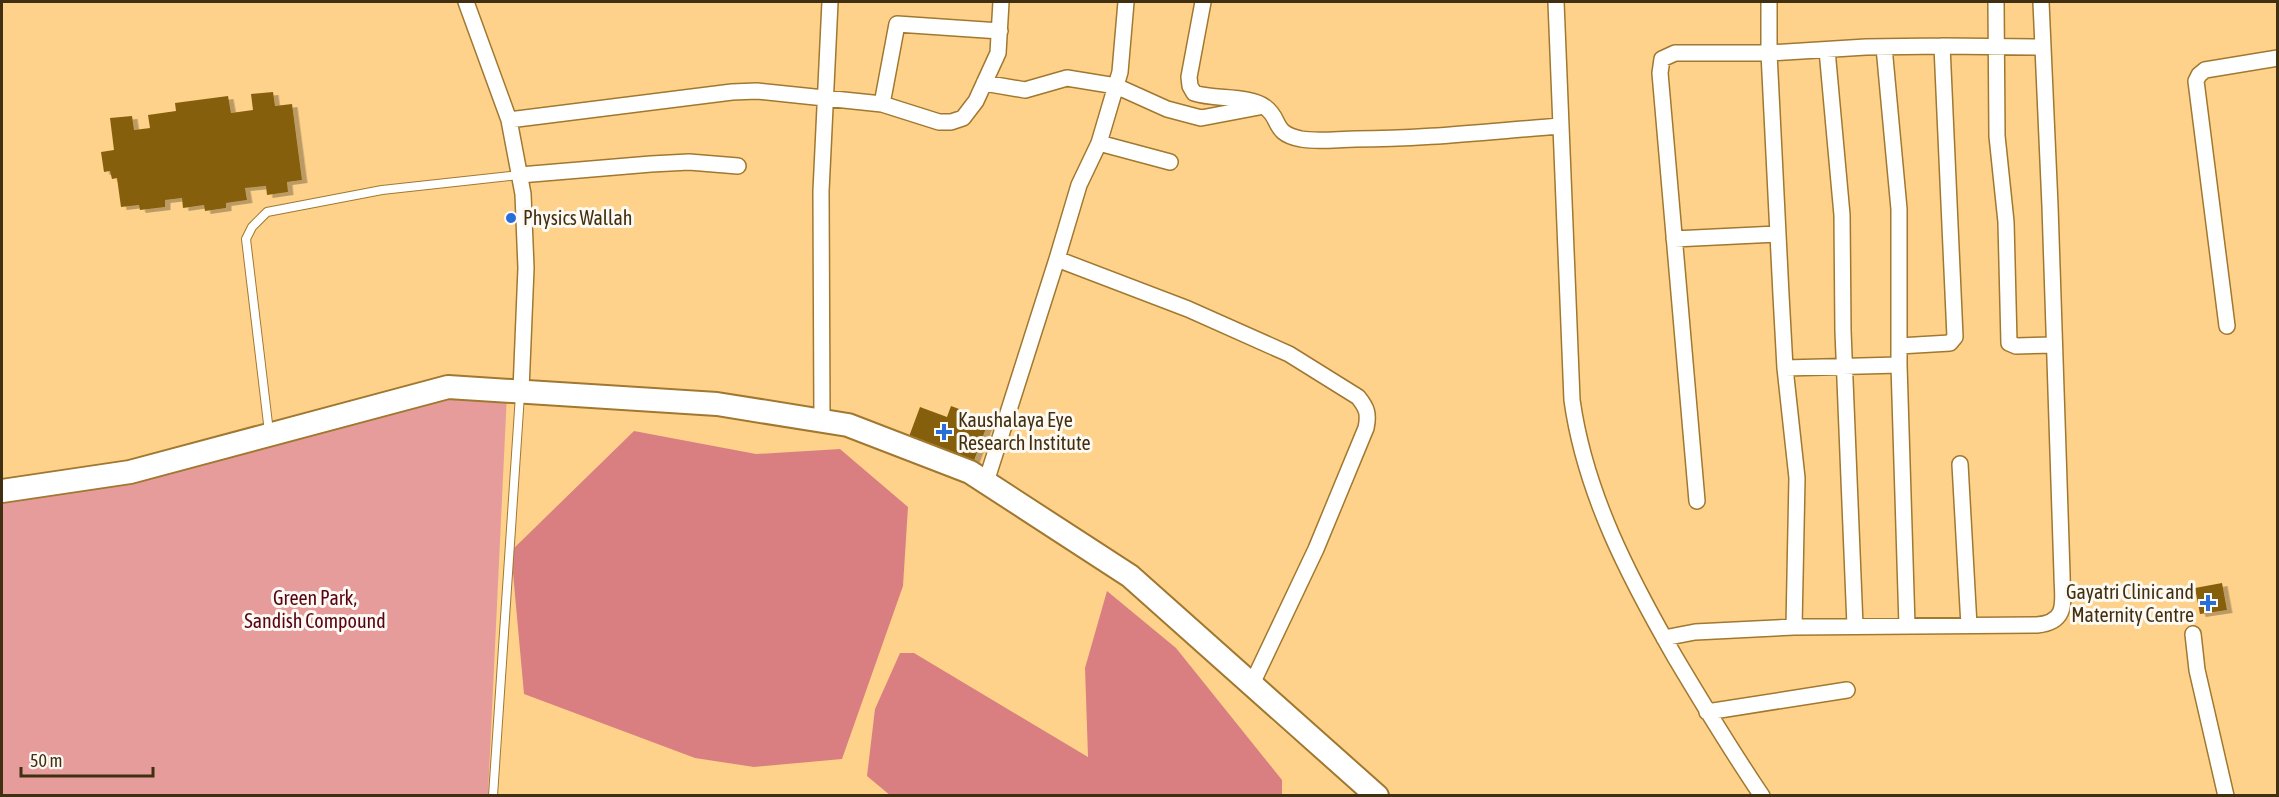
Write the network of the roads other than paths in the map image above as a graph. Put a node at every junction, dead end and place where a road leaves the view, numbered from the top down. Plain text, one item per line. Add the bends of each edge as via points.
1 (466, 2) edge
2 (830, 2) edge
3 (1001, 2) edge
4 (1126, 2) edge
5 (1203, 2) edge
6 (1556, 2) edge
7 (1769, 2) edge
8 (1996, 2) edge
9 (2041, 2) edge
10 (1000, 32) junction
11 (1942, 46) junction
12 (1884, 47) junction
13 (1998, 47) junction
14 (2043, 47) junction
15 (1827, 50) junction
16 (1768, 53) junction
17 (2277, 58) edge
18 (984, 83) junction
19 (1116, 86) junction
20 (824, 97) junction
21 (882, 104) junction
22 (1264, 106) junction
23 (509, 120) junction
24 (1561, 126) junction
25 (1099, 143) junction
26 (1170, 162) dead end
27 (738, 166) dead end
28 (520, 175) junction
29 (1777, 234) junction
30 (1674, 239) junction
31 (1057, 259) junction
32 (2227, 326) dead end
33 (2054, 345) junction
34 (1899, 346) junction
35 (1899, 365) junction
36 (1844, 366) junction
37 (1785, 368) junction
38 (521, 390) junction
39 (822, 421) junction
40 (269, 435) junction
41 (1960, 464) dead end
42 (986, 482) junction
43 (2, 491) edge
44 (1697, 501) dead end
45 (1855, 626) junction
46 (1907, 626) junction
47 (1969, 626) junction
48 (1794, 627) junction
49 (2193, 634) dead end
50 (1664, 638) junction
51 (1251, 686) junction
52 (1847, 690) dead end
53 (1707, 712) junction
54 (493, 795) edge
55 (1377, 795) edge
56 (1762, 795) edge
57 (2226, 795) edge

1 - 23 street
2 - 20 street
3 - 10 street
4 - 19 street
5 - 22 street via 1189,77 1194,93
6 - 24 street
7 - 16 street
8 - 13 street
9 - 14 street
10 - 18 street via 998,53
10 - 21 street via 897,24
11 - 12 street
11 - 13 street
11 - 34 street via 1955,338 1950,343
12 - 15 street
12 - 34 street via 1899,209
13 - 14 street
13 - 33 street via 1997,136 2006,222 2009,343
14 - 33 street
15 - 16 street
15 - 36 street via 1842,215
16 - 29 street
16 - 30 street via 1675,52 1662,59
17 - 32 street via 2205,70 2196,81
18 - 19 street via 1025,90 1067,78
18 - 21 street via 963,118 951,122 939,122
19 - 22 street via 1167,109 1201,118
19 - 25 street
20 - 21 street
20 - 23 street via 732,92
20 - 39 street
22 - 24 street via 1286,134 1302,139 1381,139
23 - 28 street
24 - 50 street via 1572,400 1577,437 1622,561
25 - 26 street
25 - 31 street via 1078,185
27 - 28 street via 689,162
28 - 38 street via 526,268
28 - 40 lane via 382,190 267,212 252,226 246,239
29 - 30 street
29 - 37 street
30 - 44 street
31 - 42 street
31 - 51 street via 1188,309 1289,354 1358,397 1366,407 1368,417 1362,439 1316,549
33 - 47 street via 2062,610 2049,624
34 - 35 street
35 - 36 street
35 - 46 street
36 - 37 street
36 - 45 street
37 - 48 street via 1797,478
38 - 39 main road via 717,404
38 - 40 main road via 448,387
38 - 54 lane
39 - 42 main road via 848,425 970,472
40 - 43 main road via 130,472
41 - 47 street
42 - 51 main road via 1130,576
45 - 46 street
45 - 48 street
46 - 47 street
48 - 50 street via 1695,632
49 - 57 street via 2197,670
50 - 53 street
51 - 55 main road
52 - 53 street
53 - 56 street

